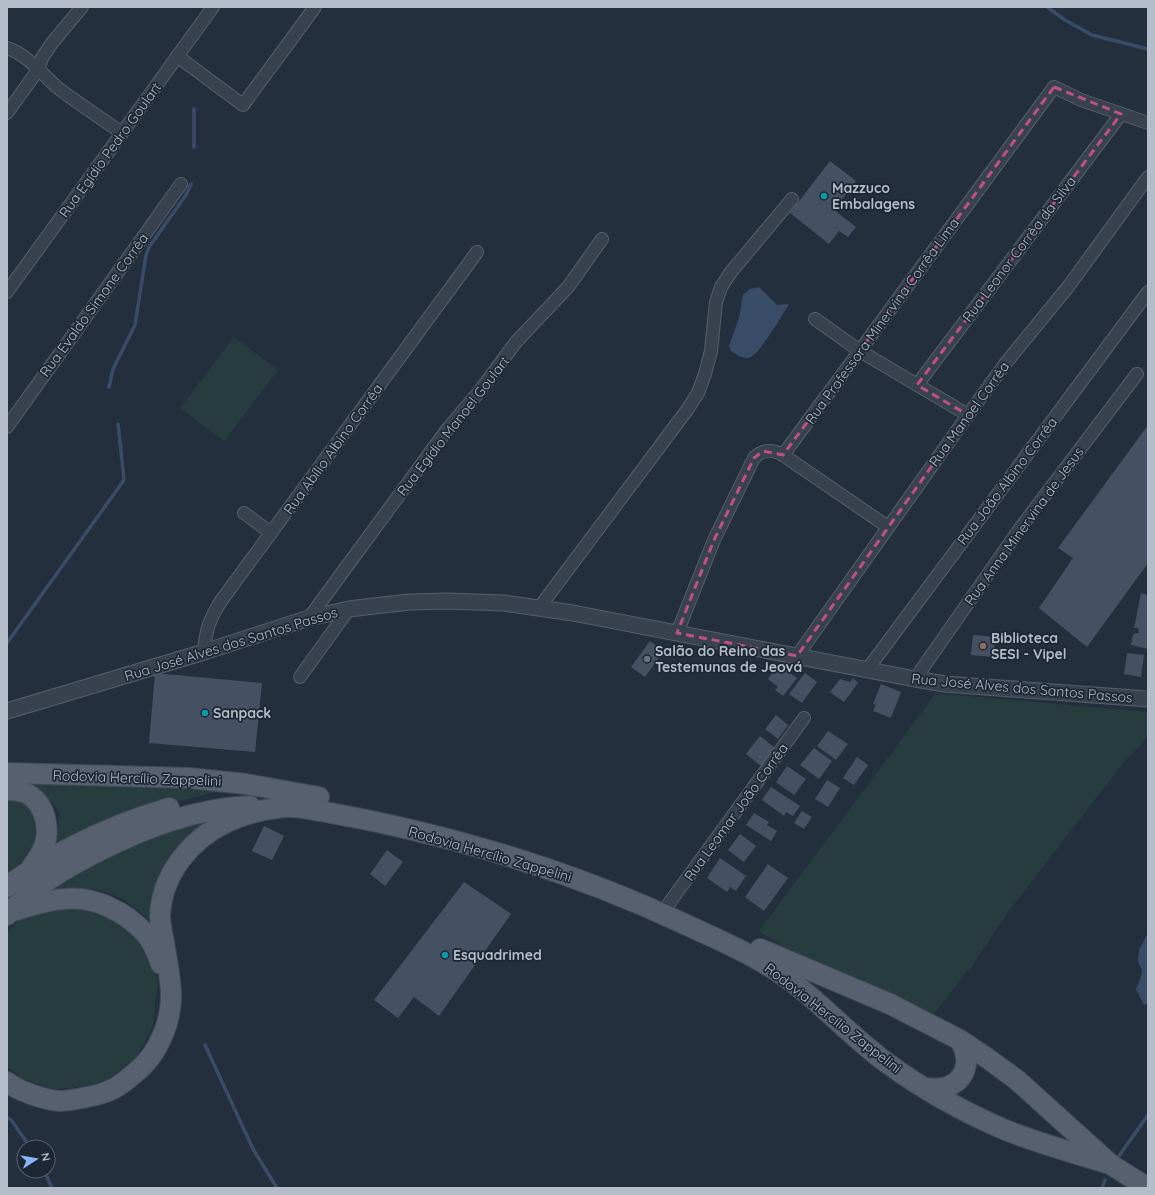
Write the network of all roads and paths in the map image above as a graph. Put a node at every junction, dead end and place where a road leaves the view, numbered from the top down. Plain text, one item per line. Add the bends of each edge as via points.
1 (82, 7) edge
2 (213, 7) edge
3 (315, 7) edge
4 (7, 48) edge
5 (178, 56) junction
6 (38, 70) junction
7 (7, 113) edge
8 (1121, 114) junction
9 (1148, 123) edge
10 (122, 133) junction
11 (1148, 177) edge
12 (182, 184) dead end
13 (792, 199) dead end
14 (602, 239) dead end
15 (478, 252) dead end
16 (7, 292) edge
17 (1148, 292) edge
18 (815, 319) dead end
19 (860, 351) junction
20 (1137, 374) dead end
21 (917, 385) junction
22 (968, 415) junction
23 (7, 427) edge
24 (783, 455) junction
25 (244, 513) dead end
26 (888, 527) junction
27 (271, 533) junction
28 (540, 608) junction
29 (349, 609) junction
30 (309, 618) junction
31 (677, 633) junction
32 (204, 652) junction
33 (797, 656) junction
34 (867, 670) junction
35 (300, 677) dead end
36 (915, 679) junction
37 (1148, 699) edge
38 (7, 711) edge
39 (804, 718) dead end
40 (7, 773) edge
41 (7, 790) edge
42 (289, 798) junction
43 (30, 870) junction
44 (7, 887) edge
45 (668, 906) junction
46 (8, 914) edge
47 (171, 988) junction
48 (960, 1040) junction
49 (7, 1082) edge
50 (926, 1088) junction
51 (1110, 1164) junction
52 (1148, 1188) edge

1 - 6 street via 52,43
2 - 5 street, Rua Egídio Pedro Goulart
3 - 5 street via 243,105
4 - 6 street via 30,61
5 - 10 street, Rua Egídio Pedro Goulart
6 - 7 street
6 - 10 street
8 - 9 street, Rua Professora Minervina Corrêa Lima
8 - 19 street, Rua Professora Minervina Corrêa Lima via 1054,87
8 - 21 street, Rua Leonor Corrêa da Silva
10 - 16 street, Rua Egídio Pedro Goulart
11 - 22 street, Rua Manoel Corrêa via 1068,288 1005,364
12 - 23 street, Rua Evaldo Simone Corrêa
13 - 28 street via 731,272 721,288 716,302 711,351 705,374 694,398
14 - 30 street, Rua Egídio Manoel Goulart via 568,287 516,342 449,427
15 - 27 street, Rua Abílio Albino Corrêa
17 - 34 street, Rua João Albino Corrêa
18 - 19 street
19 - 21 street
19 - 24 street, Rua Professora Minervina Corrêa Lima
20 - 36 street, Rua Anna Minervina de Jesus via 1021,527
21 - 22 street
22 - 26 street, Rua Manoel Corrêa
24 - 26 street
24 - 31 street via 770,450 763,451 754,458 714,540
25 - 27 street
26 - 33 street, Rua Manoel Corrêa
27 - 32 street, Rua Abílio Albino Corrêa via 214,612 206,634
28 - 29 street, Rua José Alves dos Santos Passos via 504,603 446,601
28 - 31 street, Rua José Alves dos Santos Passos
29 - 30 street, Rua José Alves dos Santos Passos
29 - 35 street
30 - 32 street, Rua José Alves dos Santos Passos
31 - 33 street, Rua José Alves dos Santos Passos
32 - 38 street, Rua José Alves dos Santos Passos
33 - 34 street, Rua José Alves dos Santos Passos
34 - 36 street, Rua José Alves dos Santos Passos
36 - 37 street, Rua José Alves dos Santos Passos via 972,686
39 - 45 street, Rua Leomar João Corrêa
40 - 42 main road, Rodovia Hercílio Zappelini via 189,778 246,784
41 - 43 main road via 28,794 44,813 48,826 44,849
42 - 43 main road via 239,794 176,806 138,817 78,844
42 - 45 main road, Rodovia Hercílio Zappelini via 390,812 502,842 604,878
42 - 46 main road via 268,805 202,812 160,824 120,840 56,874
42 - 47 main road, Rodovia Hercílio Zappelini via 217,827 192,846 176,866 166,885 160,917
42 - 50 main road, Rodovia Hercílio Zappelini via 339,814 412,830 476,848 593,885 668,916 770,966 888,1064
43 - 44 main road
45 - 48 main road, Rodovia Hercílio Zappelini via 777,957 890,1004
46 - 47 main road via 45,902 64,899 84,899 100,903 115,910 146,934 157,952
47 - 49 main road, Rodovia Hercílio Zappelini via 171,1008 160,1043 144,1066 116,1089 97,1096 58,1101 30,1093
48 - 50 main road via 965,1050 964,1072 948,1087 937,1090
48 - 51 main road, Rodovia Hercílio Zappelini via 1017,1080
50 - 51 main road, Rodovia Hercílio Zappelini via 1004,1129
51 - 52 main road, Rodovia Hercílio Zappelini

